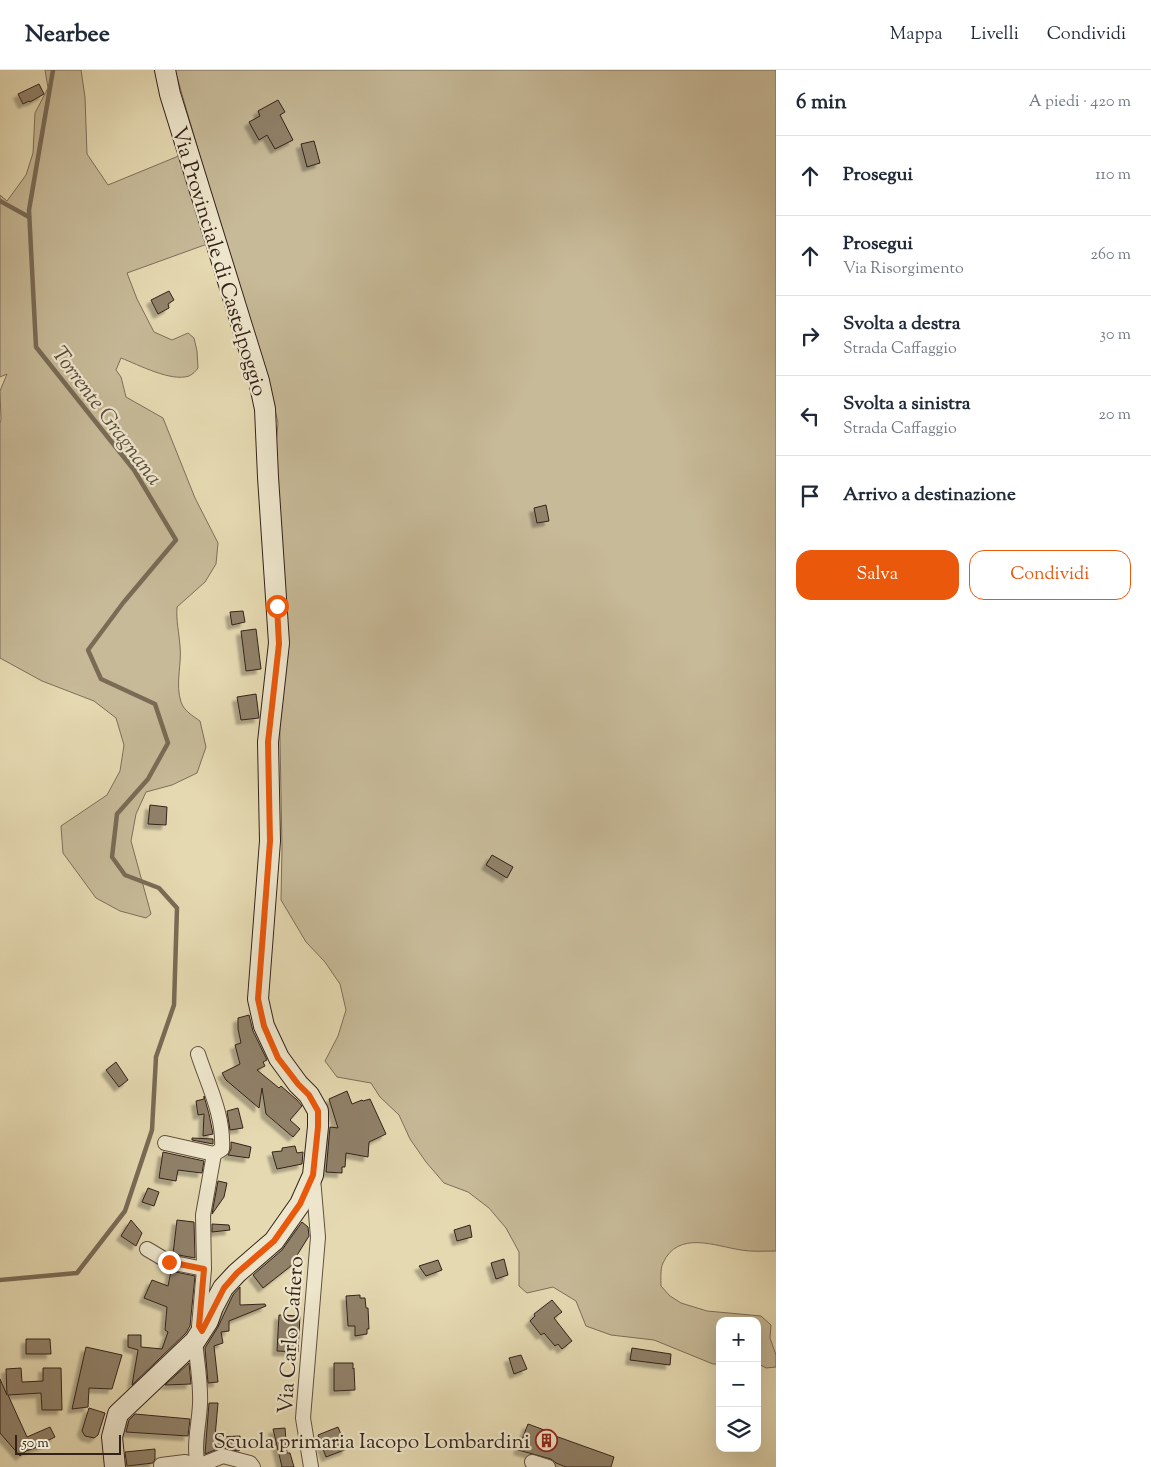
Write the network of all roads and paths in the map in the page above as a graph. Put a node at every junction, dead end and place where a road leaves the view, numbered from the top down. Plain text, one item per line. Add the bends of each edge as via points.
1 (166, 70) edge
2 (198, 1054) dead end
3 (165, 1142) dead end
4 (214, 1154) junction
5 (313, 1175) junction
6 (146, 1249) dead end
7 (204, 1269) junction
8 (199, 1336) junction
9 (532, 1462) dead end
10 (161, 1465) dead end
11 (198, 1466) edge
12 (114, 1467) edge
13 (253, 1467) edge
14 (311, 1467) edge
15 (548, 1467) edge

1 - 5 main road, Via Provinciale di Castelpoggio via 170,94 265,409 279,644 268,742 270,841 258,999 264,1026 278,1058 318,1111
2 - 4 street via 222,1130 222,1149
3 - 4 street
4 - 7 street via 203,1215
5 - 8 main road, Via Provinciale di Castelpoggio via 300,1204 274,1241 224,1288
5 - 14 street, Via Carlo Cafiero via 318,1237 303,1418
6 - 7 street via 169,1262
7 - 8 street
8 - 11 street
8 - 12 main road, Via Provinciale di Castelpoggio via 118,1414 112,1437
9 - 15 street
10 - 11 street via 185,1462
11 - 13 street via 223,1456 250,1463

